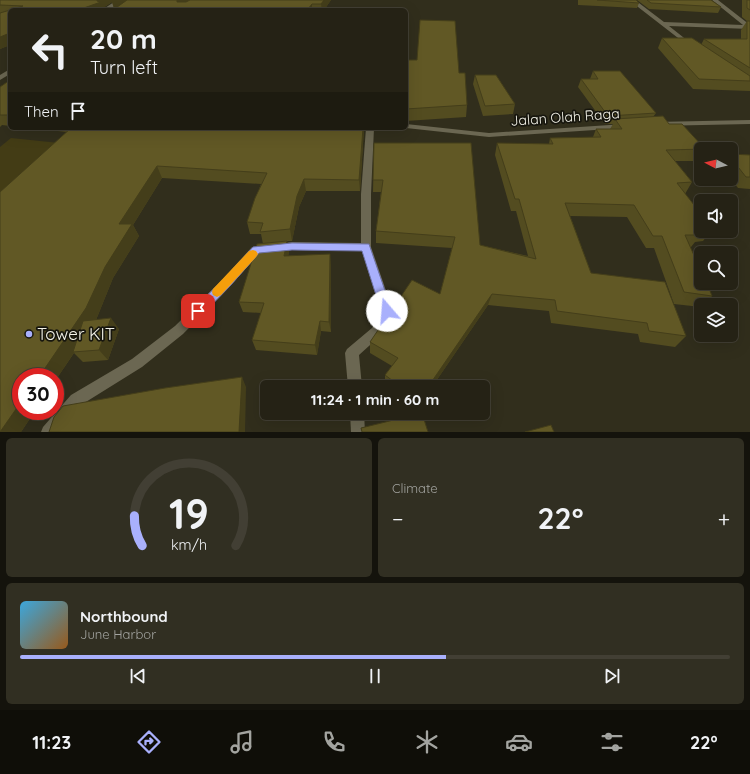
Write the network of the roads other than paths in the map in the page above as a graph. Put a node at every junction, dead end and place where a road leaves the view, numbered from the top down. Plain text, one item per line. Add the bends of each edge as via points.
1 (120, 0) edge
2 (632, 0) edge
3 (715, 0) edge
4 (107, 8) edge
5 (663, 24) junction
6 (749, 27) edge
7 (698, 51) edge
8 (750, 122) edge
9 (408, 126) edge
10 (370, 130) edge
11 (366, 247) junction
12 (354, 380) edge
13 (357, 420) edge
14 (48, 432) edge
15 (358, 432) edge

1 - 4 street
2 - 5 street
3 - 6 street
5 - 6 street
5 - 7 street
8 - 9 street, Jalan Olah Raga via 641,125 489,135
10 - 11 street
11 - 12 street via 387,311 376,332 352,353
11 - 14 street via 292,246 256,250 179,330 137,363 76,400
13 - 15 street

